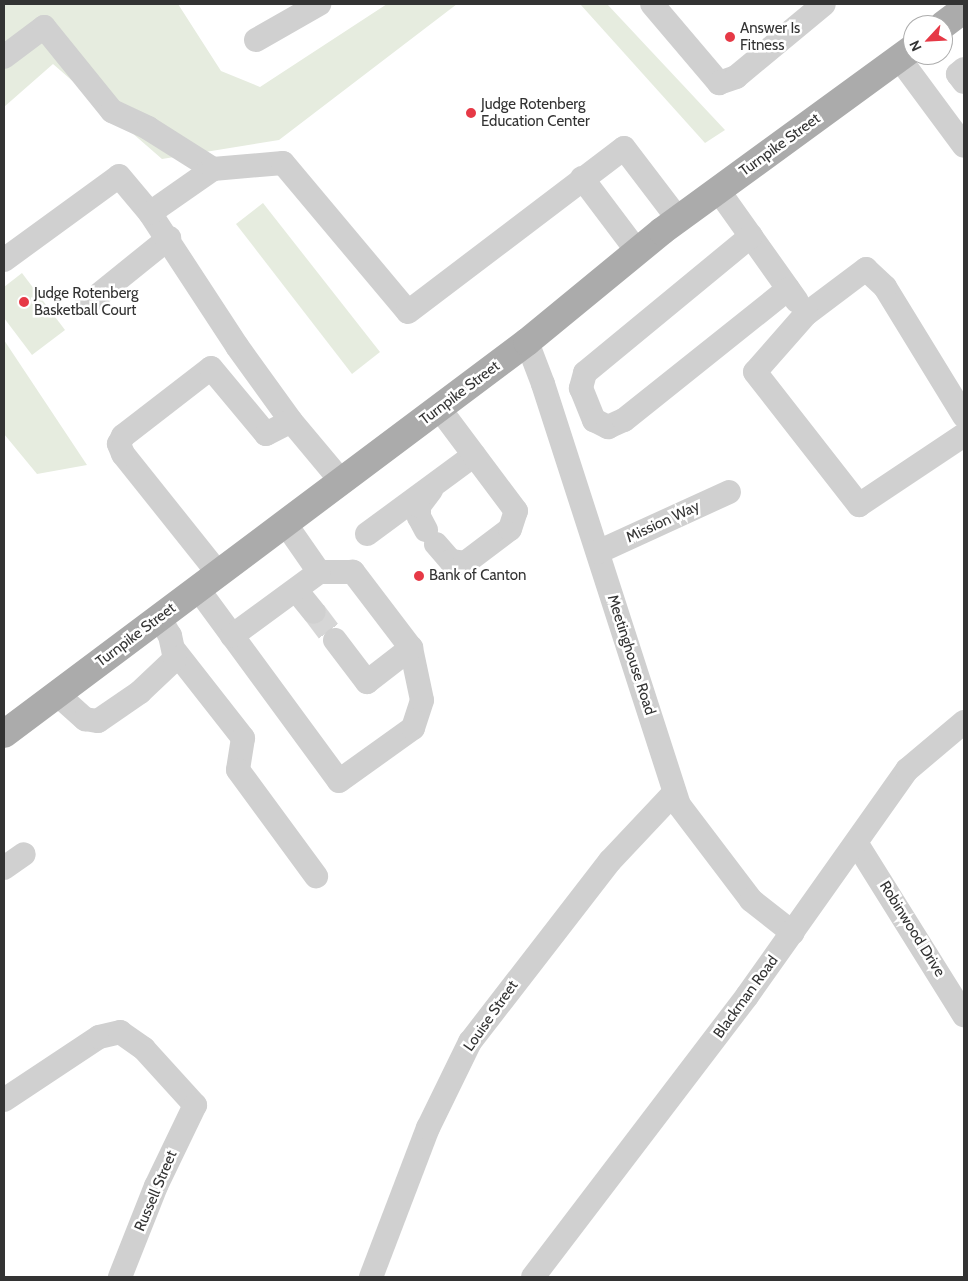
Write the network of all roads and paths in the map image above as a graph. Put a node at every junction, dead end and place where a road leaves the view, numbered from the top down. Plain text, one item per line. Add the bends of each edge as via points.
1 (319, 4) edge
2 (652, 4) edge
3 (824, 4) edge
4 (964, 9) edge
5 (953, 17) edge
6 (256, 40) dead end
7 (903, 55) edge
8 (4, 57) edge
9 (914, 65) edge
10 (964, 69) edge
11 (964, 82) edge
12 (964, 144) edge
13 (213, 169) junction
14 (582, 178) junction
15 (718, 190) junction
16 (150, 213) junction
17 (678, 219) junction
18 (752, 236) junction
19 (169, 238) junction
20 (637, 251) junction
21 (4, 260) edge
22 (788, 289) junction
23 (86, 305) dead end
24 (806, 314) junction
25 (527, 342) junction
26 (439, 408) junction
27 (964, 416) edge
28 (292, 421) junction
29 (964, 435) edge
30 (474, 454) junction
31 (444, 477) junction
32 (342, 482) junction
33 (729, 492) dead end
34 (285, 523) junction
35 (368, 534) dead end
36 (598, 552) junction
37 (320, 572) junction
38 (208, 581) junction
39 (296, 590) junction
40 (314, 612) tunnel mouth
41 (159, 617) junction
42 (232, 636) junction
43 (334, 640) tunnel mouth
44 (411, 648) junction
45 (174, 650) junction
46 (57, 694) junction
47 (964, 722) edge
48 (4, 734) edge
49 (674, 793) junction
50 (857, 844) junction
51 (24, 854) dead end
52 (4, 868) edge
53 (316, 876) dead end
54 (793, 933) junction
55 (964, 1015) edge
56 (4, 1100) edge
57 (120, 1277) edge
58 (371, 1277) edge
59 (533, 1277) edge

1 - 6 street
2 - 3 street via 719,82 736,77
4 - 5 main road
7 - 15 main road, Turnpike Street
8 - 13 street via 44,27 112,111 148,128
9 - 12 street
10 - 11 street via 958,74
13 - 14 street via 284,163 408,312
13 - 16 street
14 - 17 street via 624,148
14 - 20 street
15 - 17 main road, Turnpike Street
15 - 18 street
16 - 19 street
16 - 21 street via 119,176
17 - 20 main road, Turnpike Street
18 - 22 street
18 - 22 street via 585,373 580,388 594,420 608,427 624,420
19 - 23 street
19 - 28 street via 237,346
20 - 25 main road, Turnpike Street
22 - 24 street
24 - 27 street via 866,270 885,286
24 - 29 street via 755,372 859,505
25 - 26 main road, Turnpike Street
25 - 36 street, Meetinghouse Road
26 - 30 street
26 - 32 main road, Turnpike Street
28 - 32 street
28 - 38 street via 266,434 212,368 123,436 119,444 123,454
30 - 31 street
30 - 31 street via 516,511 510,529 477,556 458,563 450,561 419,517 419,506
31 - 35 street
32 - 34 main road, Turnpike Street
33 - 36 street, Mission Way
34 - 37 street
34 - 38 main road, Turnpike Street
36 - 49 street, Meetinghouse Road
37 - 39 street
37 - 44 street via 353,572
38 - 41 main road, Turnpike Street
38 - 42 street
39 - 40 street
39 - 42 street
41 - 45 street
41 - 46 main road, Turnpike Street
42 - 44 street via 339,782 413,728 422,700
43 - 44 street via 367,682
45 - 46 street via 175,659 169,668 98,721 85,719
45 - 53 street via 243,738 238,770
46 - 48 main road, Turnpike Street
47 - 50 street, Blackman Road via 907,770
49 - 54 street, Meetinghouse Road via 687,817 752,900
49 - 58 street, Louise Street via 610,861 470,1042 428,1128
50 - 54 street, Blackman Road
50 - 55 street, Robinwood Drive
51 - 52 street
54 - 59 street, Blackman Road
56 - 57 street, Russell Street via 99,1037 120,1032 144,1049 195,1105 156,1186

